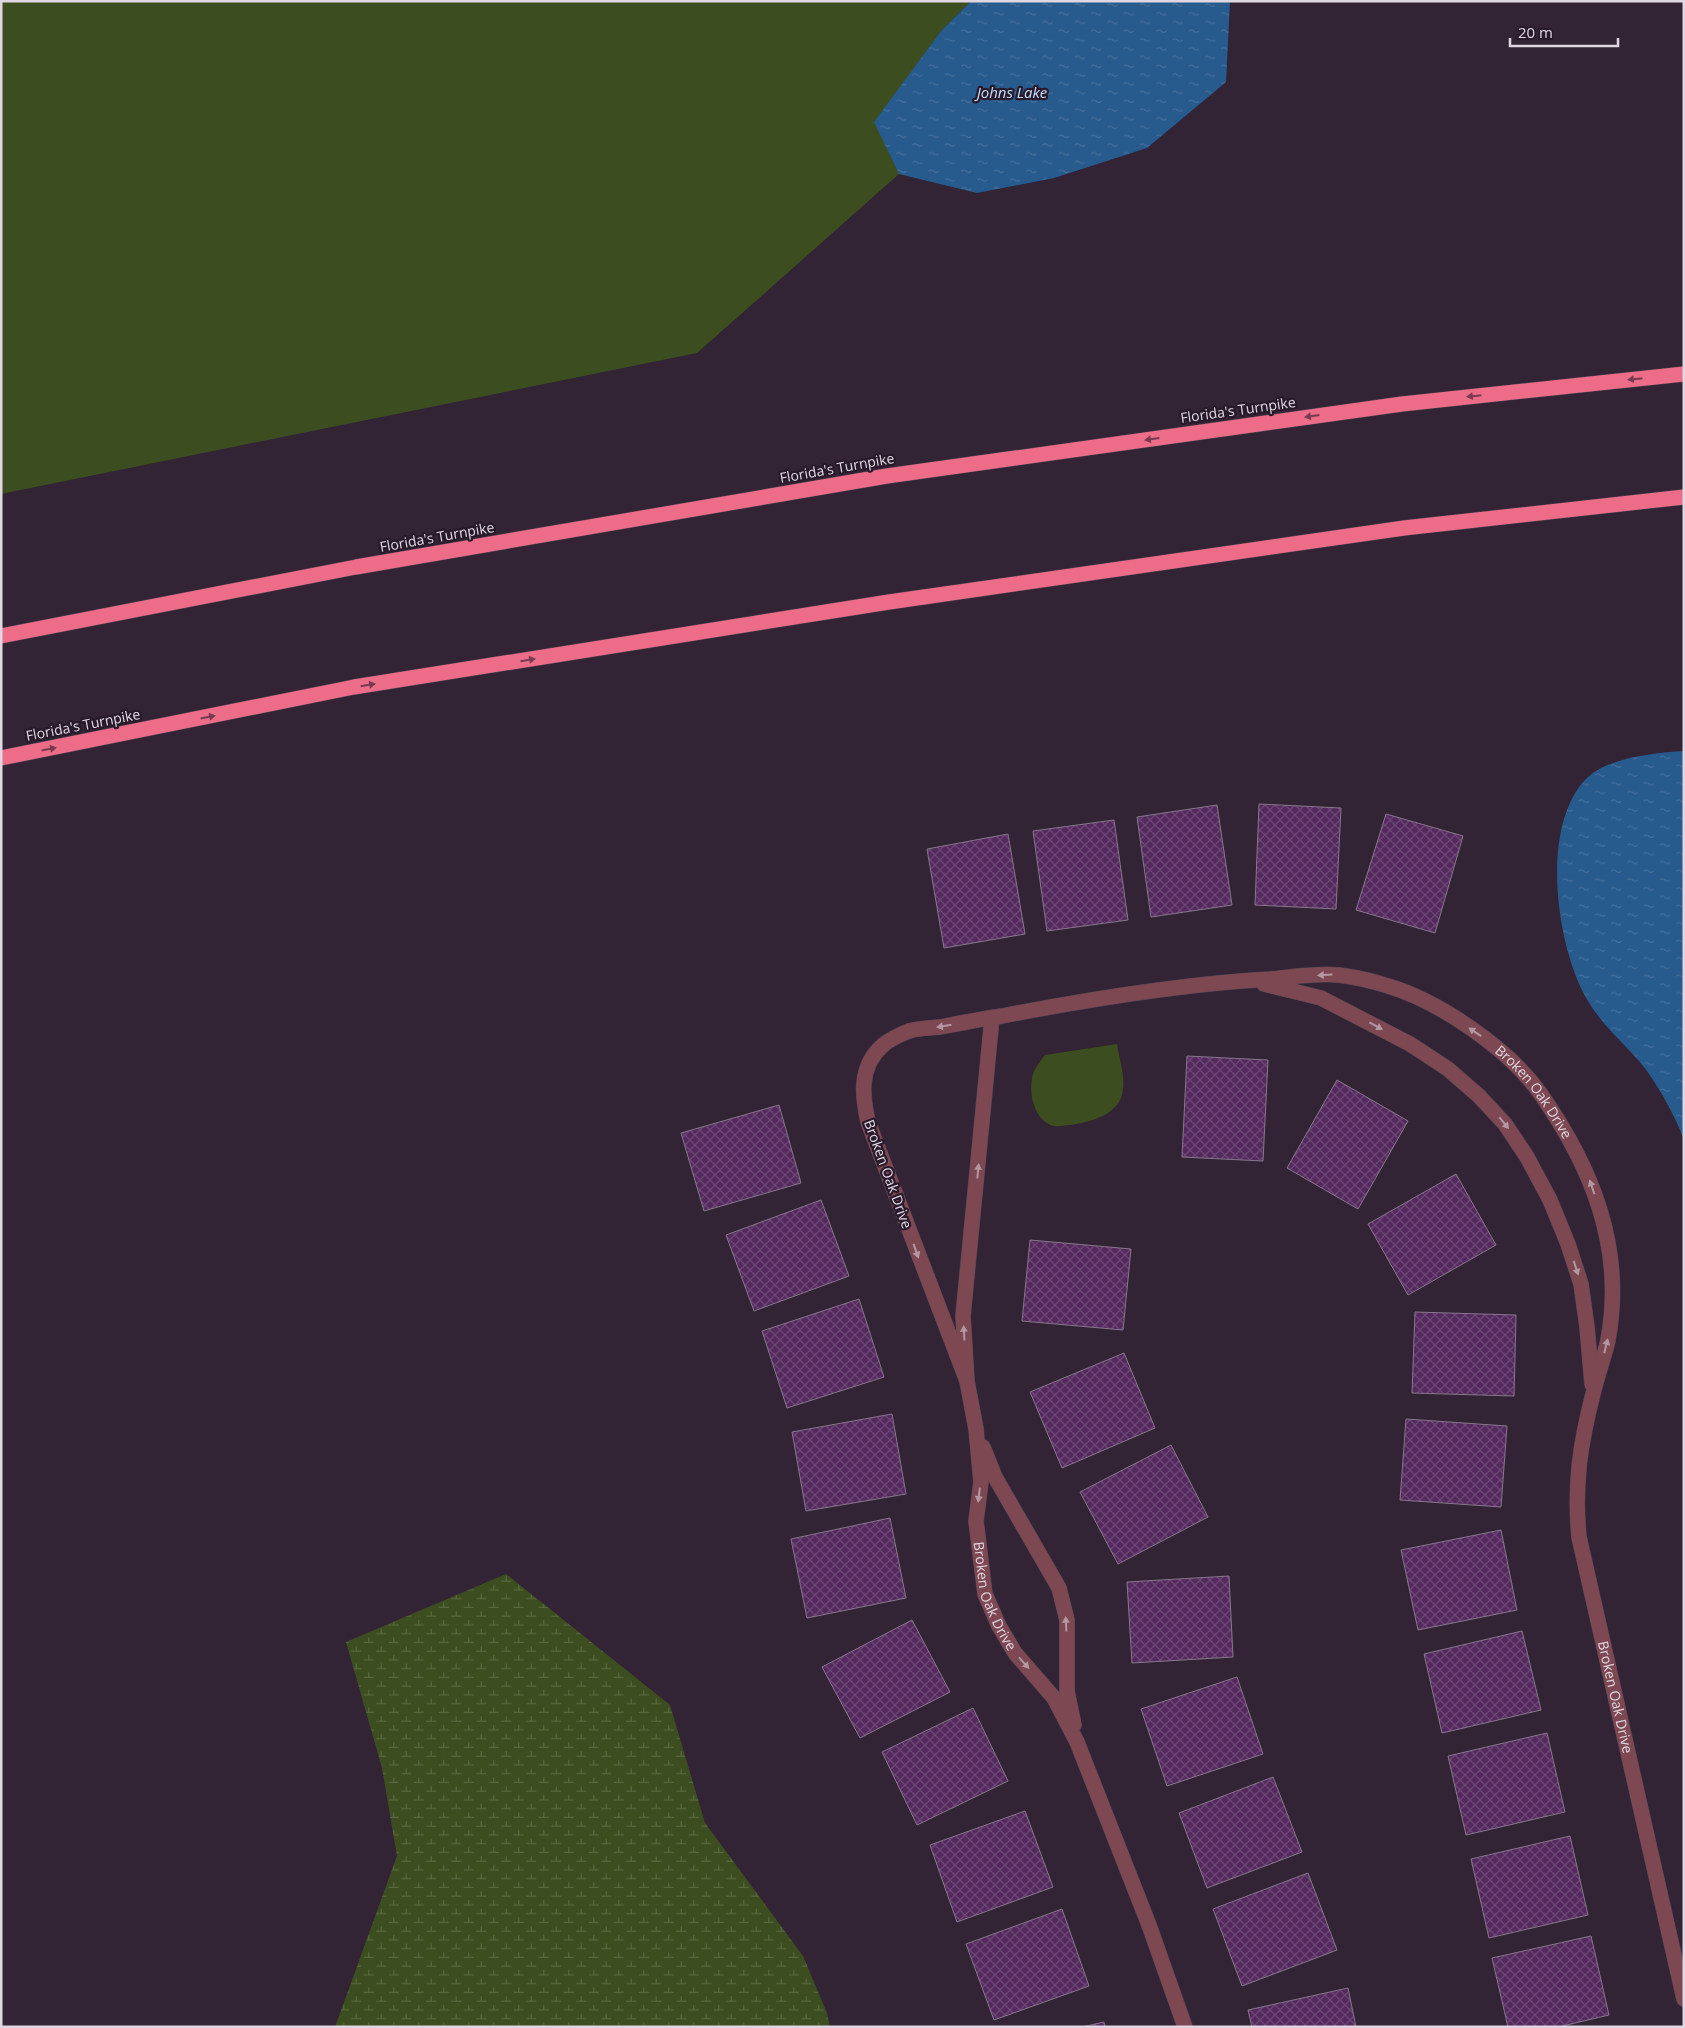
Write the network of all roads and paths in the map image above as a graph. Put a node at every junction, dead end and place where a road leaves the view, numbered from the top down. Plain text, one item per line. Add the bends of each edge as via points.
1 (1684, 374) edge
2 (1684, 497) edge
3 (1, 636) edge
4 (1, 758) edge
5 (1248, 980) junction
6 (992, 1018) junction
7 (967, 1381) junction
8 (1593, 1393) junction
9 (976, 1429) junction
10 (1077, 1742) junction
11 (1684, 1999) edge
12 (1185, 2027) edge

1 -> 3 highway, Florida's Turnpike via 1402,404 887,476 356,567
4 -> 2 highway, Florida's Turnpike via 354,687 889,602 1404,528
5 - 6 street, Broken Oak Drive via 1080,1001
5 -> 8 street, Broken Oak Drive via 1321,998 1410,1044 1448,1068 1505,1124 1528,1157 1568,1244 1581,1284
8 -> 5 street, Broken Oak Drive via 1608,1341 1614,1293 1609,1241 1592,1183 1538,1090 1479,1034 1429,1003 1388,986 1338,975
7 -> 6 street, Broken Oak Drive via 963,1316
6 -> 7 street, Broken Oak Drive via 909,1031 882,1045 868,1065 863,1086 868,1122
7 - 9 street, Broken Oak Drive
8 - 11 street, Broken Oak Drive via 1577,1471 1579,1537
10 -> 9 street, Broken Oak Drive via 1067,1691 1067,1620 1059,1588 995,1477
9 -> 10 street, Broken Oak Drive via 981,1482 976,1521 985,1594 1015,1653 1054,1698
10 - 12 street, Broken Oak Drive

